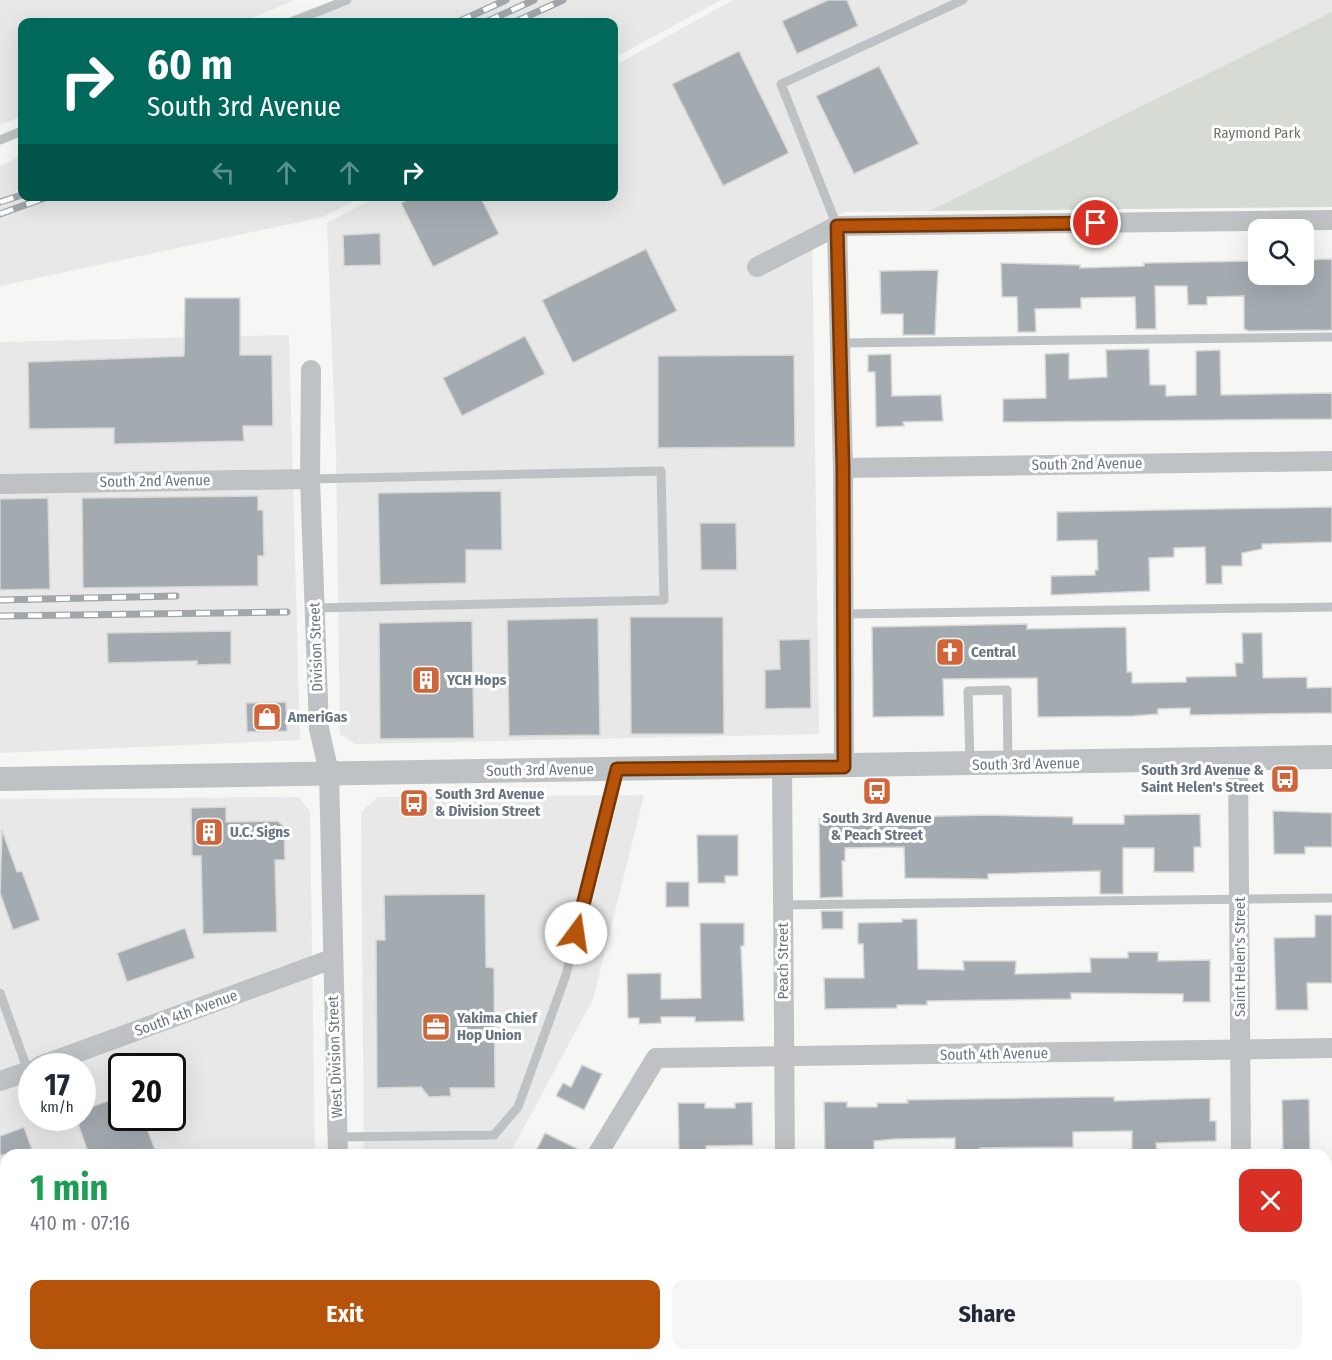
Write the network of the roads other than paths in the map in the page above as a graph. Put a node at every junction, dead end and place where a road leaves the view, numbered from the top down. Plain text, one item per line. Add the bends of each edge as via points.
1 (347, 0) edge
2 (963, 0) edge
3 (301, 18) edge
4 (18, 133) edge
5 (0, 140) edge
6 (1332, 220) edge
7 (837, 226) junction
8 (757, 267) dead end
9 (1332, 337) edge
10 (840, 342) junction
11 (311, 370) dead end
12 (1332, 461) edge
13 (843, 468) junction
14 (310, 479) junction
15 (0, 484) edge
16 (1332, 607) edge
17 (315, 608) junction
18 (843, 614) junction
19 (1332, 758) edge
20 (1238, 760) junction
21 (1008, 764) junction
22 (970, 765) junction
23 (844, 767) junction
24 (782, 768) junction
25 (617, 769) junction
26 (329, 772) junction
27 (0, 779) edge
28 (1332, 898) edge
29 (1239, 899) junction
30 (782, 905) junction
31 (332, 959) junction
32 (0, 993) edge
33 (1332, 1048) edge
34 (1240, 1050) junction
35 (26, 1053) edge
36 (76, 1053) edge
37 (783, 1058) junction
38 (18, 1074) edge
39 (0, 1081) edge
40 (338, 1146) edge
41 (601, 1149) edge
42 (785, 1149) edge
43 (1241, 1149) edge

1 - 3 lane
2 - 7 lane via 781,84
4 - 5 lane
6 - 7 street
7 - 8 street
7 - 10 street
9 - 10 lane
10 - 13 street
11 - 14 street, Division Street
12 - 13 street, South 2nd Avenue
13 - 18 street
14 - 15 street, South 2nd Avenue
14 - 17 street, Division Street
14 - 17 lane via 661,471 664,600
16 - 18 lane
17 - 26 street, Division Street via 319,729
18 - 23 street
19 - 20 street, South 3rd Avenue
20 - 21 street, South 3rd Avenue
20 - 29 street, Saint Helen's Street
21 - 22 street, South 3rd Avenue
21 - 22 lane via 1007,690 968,691
22 - 23 street, South 3rd Avenue
23 - 24 street, South 3rd Avenue
24 - 25 street, South 3rd Avenue
24 - 30 street, Peach Street
25 - 26 street, South 3rd Avenue
25 - 40 lane via 566,975 518,1107 494,1136
26 - 27 street, South 3rd Avenue
26 - 31 street, Division Street
28 - 29 lane
29 - 30 lane
29 - 34 street, Saint Helen's Street
30 - 37 street, Peach Street
31 - 36 street, South 4th Avenue
31 - 40 street, West Division Street
32 - 35 lane
33 - 34 street, South 4th Avenue
34 - 37 street, South 4th Avenue
34 - 43 street, Saint Helen's Street
37 - 41 street, South 4th Avenue via 656,1058
37 - 42 street, Peach Street
38 - 39 street, South 4th Avenue

